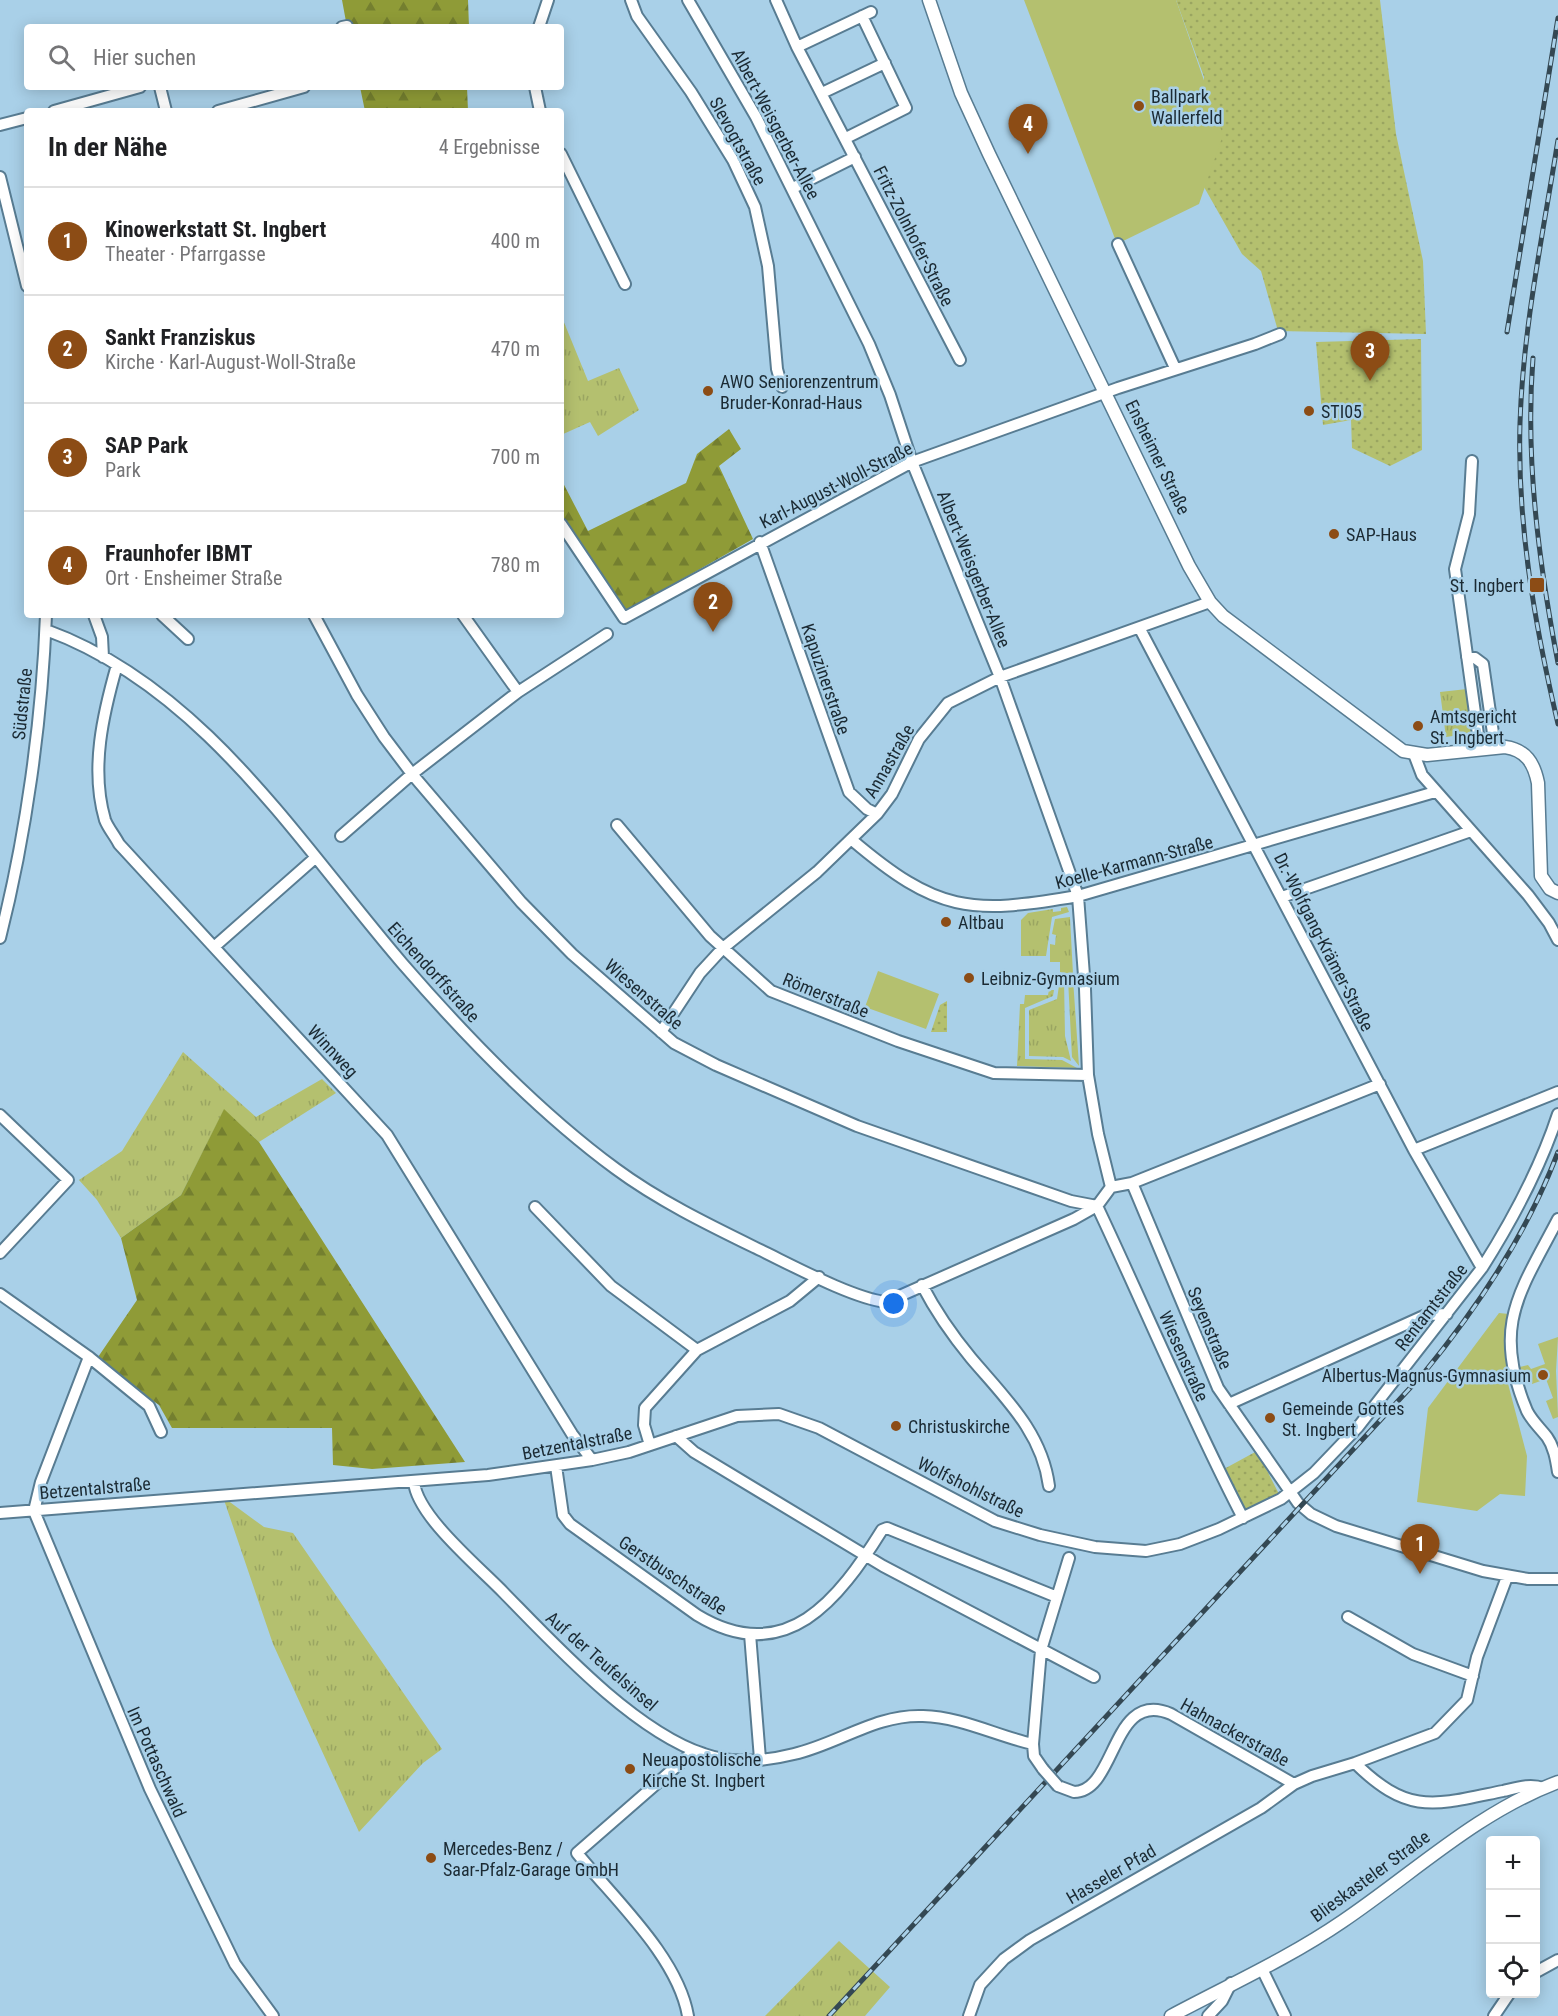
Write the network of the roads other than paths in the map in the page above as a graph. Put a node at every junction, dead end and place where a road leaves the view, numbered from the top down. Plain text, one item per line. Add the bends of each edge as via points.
1 (548, 0) edge
2 (631, 0) edge
3 (688, 0) edge
4 (776, 0) edge
5 (929, 0) edge
6 (540, 24) edge
7 (797, 47) junction
8 (885, 63) junction
9 (129, 90) edge
10 (161, 90) edge
11 (293, 90) edge
12 (535, 90) edge
13 (822, 93) junction
14 (65, 108) edge
15 (165, 108) edge
16 (229, 108) edge
17 (539, 108) edge
18 (24, 119) edge
19 (0, 125) edge
20 (846, 138) junction
21 (855, 157) junction
22 (564, 160) edge
23 (0, 177) edge
24 (793, 188) junction
25 (1118, 244) dead end
26 (24, 274) edge
27 (626, 285) dead end
28 (1280, 334) dead end
29 (960, 360) dead end
30 (1175, 368) junction
31 (782, 387) dead end
32 (1107, 393) junction
33 (1472, 461) dead end
34 (912, 462) junction
35 (564, 528) edge
36 (760, 542) junction
37 (1210, 602) junction
38 (46, 618) edge
39 (95, 618) edge
40 (165, 618) edge
41 (316, 618) edge
42 (465, 618) edge
43 (1140, 629) junction
44 (46, 630) junction
45 (607, 634) dead end
46 (188, 639) dead end
47 (103, 657) junction
48 (1467, 657) junction
49 (117, 665) junction
50 (1000, 677) junction
51 (518, 692) junction
52 (1495, 747) junction
53 (1480, 749) junction
54 (1414, 754) junction
55 (412, 774) junction
56 (1436, 792) junction
57 (877, 814) junction
58 (617, 825) dead end
59 (1471, 831) junction
60 (341, 836) dead end
61 (852, 840) junction
62 (1255, 846) junction
63 (315, 858) junction
64 (1558, 893) edge
65 (1078, 896) junction
66 (1282, 897) junction
67 (0, 938) edge
68 (1558, 940) edge
69 (213, 947) junction
70 (723, 948) junction
71 (661, 1032) junction
72 (1088, 1076) junction
73 (1380, 1084) junction
74 (1558, 1092) edge
75 (1558, 1114) edge
76 (0, 1115) edge
77 (1414, 1150) junction
78 (1132, 1183) junction
79 (1111, 1187) junction
80 (1097, 1206) junction
81 (535, 1207) dead end
82 (1558, 1219) edge
83 (0, 1253) edge
84 (1482, 1268) junction
85 (819, 1277) junction
86 (922, 1285) junction
87 (0, 1294) edge
88 (1447, 1314) junction
89 (697, 1350) junction
90 (89, 1357) junction
91 (1229, 1404) junction
92 (161, 1432) dead end
93 (1558, 1433) edge
94 (676, 1436) junction
95 (1547, 1437) junction
96 (650, 1445) junction
97 (592, 1460) junction
98 (556, 1466) junction
99 (1558, 1472) edge
100 (414, 1482) junction
101 (1049, 1486) dead end
102 (1290, 1492) junction
103 (34, 1511) junction
104 (0, 1513) edge
105 (1243, 1518) junction
106 (866, 1555) junction
107 (1069, 1558) dead end
108 (1507, 1577) junction
109 (1558, 1580) edge
110 (1057, 1597) junction
111 (1348, 1617) dead end
112 (750, 1634) junction
113 (1041, 1650) junction
114 (1473, 1676) junction
115 (1094, 1677) dead end
116 (1033, 1744) junction
117 (694, 1750) junction
118 (760, 1759) junction
119 (1355, 1763) junction
120 (1558, 1782) edge
121 (1294, 1784) junction
122 (1543, 1788) junction
123 (1558, 1960) edge
124 (1262, 1969) junction
125 (1540, 1970) edge
126 (1232, 1983) junction
127 (1506, 1998) edge
128 (273, 2016) edge
129 (688, 2016) edge
130 (969, 2016) edge
131 (1171, 2016) edge
132 (1208, 2016) edge
133 (1285, 2016) edge
134 (1494, 2016) edge

1 - 6 street
2 - 31 street, Slevogtstraße via 733,160 754,207 768,266
3 - 24 street, Albert-Weisgerber-Allee
4 - 7 street
5 - 32 main road, Ensheimer Straße via 974,122
7 - 8 street via 867,14
7 - 13 street
8 - 13 street
8 - 20 street via 906,108
9 - 14 street
10 - 15 street
11 - 16 street
12 - 17 street
13 - 20 street
18 - 19 street
20 - 21 street
21 - 24 street, Fritz-Zolnhofer-Straße
21 - 29 street, Fritz-Zolnhofer-Straße
22 - 27 street
23 - 26 street
24 - 34 street, Albert-Weisgerber-Allee via 868,344
25 - 30 street
28 - 30 street, Karl-August-Woll-Straße
30 - 32 street, Karl-August-Woll-Straße
32 - 34 street, Karl-August-Woll-Straße
32 - 37 main road, Ensheimer Straße
33 - 48 street via 1469,514 1455,569
34 - 36 street, Karl-August-Woll-Straße
34 - 50 street, Albert-Weisgerber-Allee
35 - 36 street, Karl-August-Woll-Straße via 624,618
36 - 57 street, Kapuzinerstraße via 849,792 867,810
37 - 43 street, Annastraße
37 - 54 main road, Ensheimer Straße via 1223,616 1393,744
38 - 44 street, Südstraße
39 - 47 street
40 - 46 street
41 - 55 street, Wiesenstraße via 357,695
42 - 51 street
43 - 50 street, Annastraße
43 - 62 street, Dr.-Wolfgang-Krämer-Straße
44 - 47 street, Eichendorffstraße
44 - 67 street, Südstraße via 28,788
45 - 51 street
47 - 49 street, Eichendorffstraße
48 - 52 street via 1483,664
48 - 53 street
49 - 63 street, Eichendorffstraße via 155,691 210,738
49 - 69 street, Winnweg via 100,737 98,767 106,821 119,844
50 - 57 street, Annastraße via 948,703 937,714 919,739 892,795
50 - 65 street, Albert-Weisgerber-Allee
51 - 55 street
52 - 53 main road
52 - 64 main road via 1516,749 1536,770 1540,799 1539,866 1545,883
53 - 54 main road
54 - 56 street via 1422,775
55 - 60 street
55 - 71 street, Wiesenstraße via 521,902 572,954
56 - 59 street
56 - 62 street, Koelle-Karmann-Straße
57 - 61 street, Annastraße
58 - 70 street, Römerstraße
59 - 66 street
59 - 68 street via 1537,906
61 - 65 street, Koelle-Karmann-Straße via 901,879 950,902 1017,907
61 - 70 street, Annastraße via 786,900
62 - 65 street, Koelle-Karmann-Straße
62 - 66 street, Dr.-Wolfgang-Krämer-Straße
63 - 69 street
63 - 85 street, Eichendorffstraße via 402,963 471,1038 594,1151 689,1215
65 - 72 street, Albert-Weisgerber-Allee
66 - 73 street, Dr.-Wolfgang-Krämer-Straße
69 - 97 street, Winnweg via 387,1135 572,1434
70 - 71 street, Annastraße via 700,973
70 - 72 street, Römerstraße via 771,991 949,1059 994,1072
71 - 80 street, Wiesenstraße via 716,1065 857,1126 1071,1201
72 - 79 street, Albert-Weisgerber-Allee
73 - 77 street, Dr.-Wolfgang-Krämer-Straße
73 - 78 street
74 - 77 street
75 - 84 street, Rentamtstraße via 1527,1192
76 - 83 street via 68,1180
77 - 84 street, Dr.-Wolfgang-Krämer-Straße
78 - 79 street
78 - 91 street, Seyenstraße via 1208,1368
79 - 80 street
80 - 86 street, Eichendorffstraße
80 - 105 street, Wiesenstraße via 1203,1442
81 - 89 street via 611,1286
82 - 95 street via 1524,1280 1511,1335 1514,1366 1528,1412
84 - 88 street, Rentamtstraße
85 - 86 street, Eichendorffstraße via 874,1301 886,1302
85 - 89 street via 790,1300
86 - 101 street via 947,1328 1026,1423 1043,1460
87 - 90 street
88 - 91 street via 1432,1314 1406,1323
88 - 102 street, Rentamtstraße via 1358,1427
89 - 96 street via 645,1408 644,1425
90 - 92 street via 148,1407
90 - 103 street
91 - 102 street, Seyenstraße
93 - 95 street
94 - 96 street, Betzentalstraße
94 - 105 street, Wolfshohlstraße via 737,1416 779,1414 819,1428 995,1521 1108,1550 1163,1549
94 - 106 street via 694,1452
95 - 99 street
96 - 97 street, Betzentalstraße
97 - 98 street, Betzentalstraße
98 - 100 street, Betzentalstraße
98 - 112 street, Gerstbuschstraße via 563,1515 570,1524 697,1615 724,1629
100 - 103 street, Betzentalstraße
100 - 117 street, Auf der Teufelsinsel via 416,1495 430,1517 540,1629 622,1703 668,1737
102 - 105 street, Wolfshohlstraße
102 - 108 street, Seyenstraße via 1311,1514 1328,1523
103 - 104 street, Betzentalstraße
103 - 128 street, Im Pottaschwald via 150,1790 235,1964
106 - 110 street, Gerstbuschstraße via 887,1528
106 - 112 street, Gerstbuschstraße via 817,1613 790,1629
106 - 113 street
107 - 110 street
108 - 109 street, Seyenstraße
108 - 114 street, Hahnackerstraße
110 - 113 street
111 - 114 street via 1413,1654
112 - 118 street
113 - 115 street
113 - 116 street
114 - 119 street, Hahnackerstraße via 1467,1700 1435,1733
116 - 118 street, Auf der Teufelsinsel via 947,1719 907,1716 859,1729 796,1754
116 - 121 street, Hahnackerstraße, bridge via 1034,1756 1058,1786 1080,1792 1090,1787 1126,1726 1134,1717 1153,1709 1171,1714
117 - 118 street, Auf der Teufelsinsel via 720,1758
117 - 129 street via 576,1853 666,1961
119 - 121 street, Hahnackerstraße
119 - 122 street via 1391,1792 1422,1804 1441,1804 1531,1785
120 - 122 main road, Blieskasteler Straße
121 - 130 street, Hasseler Pfad via 1261,1808 1004,1959 980,1985
122 - 124 main road, Blieskasteler Straße via 1435,1851 1342,1922
123 - 125 street
124 - 126 main road, Blieskasteler Straße
124 - 133 street
126 - 131 main road, Blieskasteler Straße
126 - 132 street
127 - 134 street

